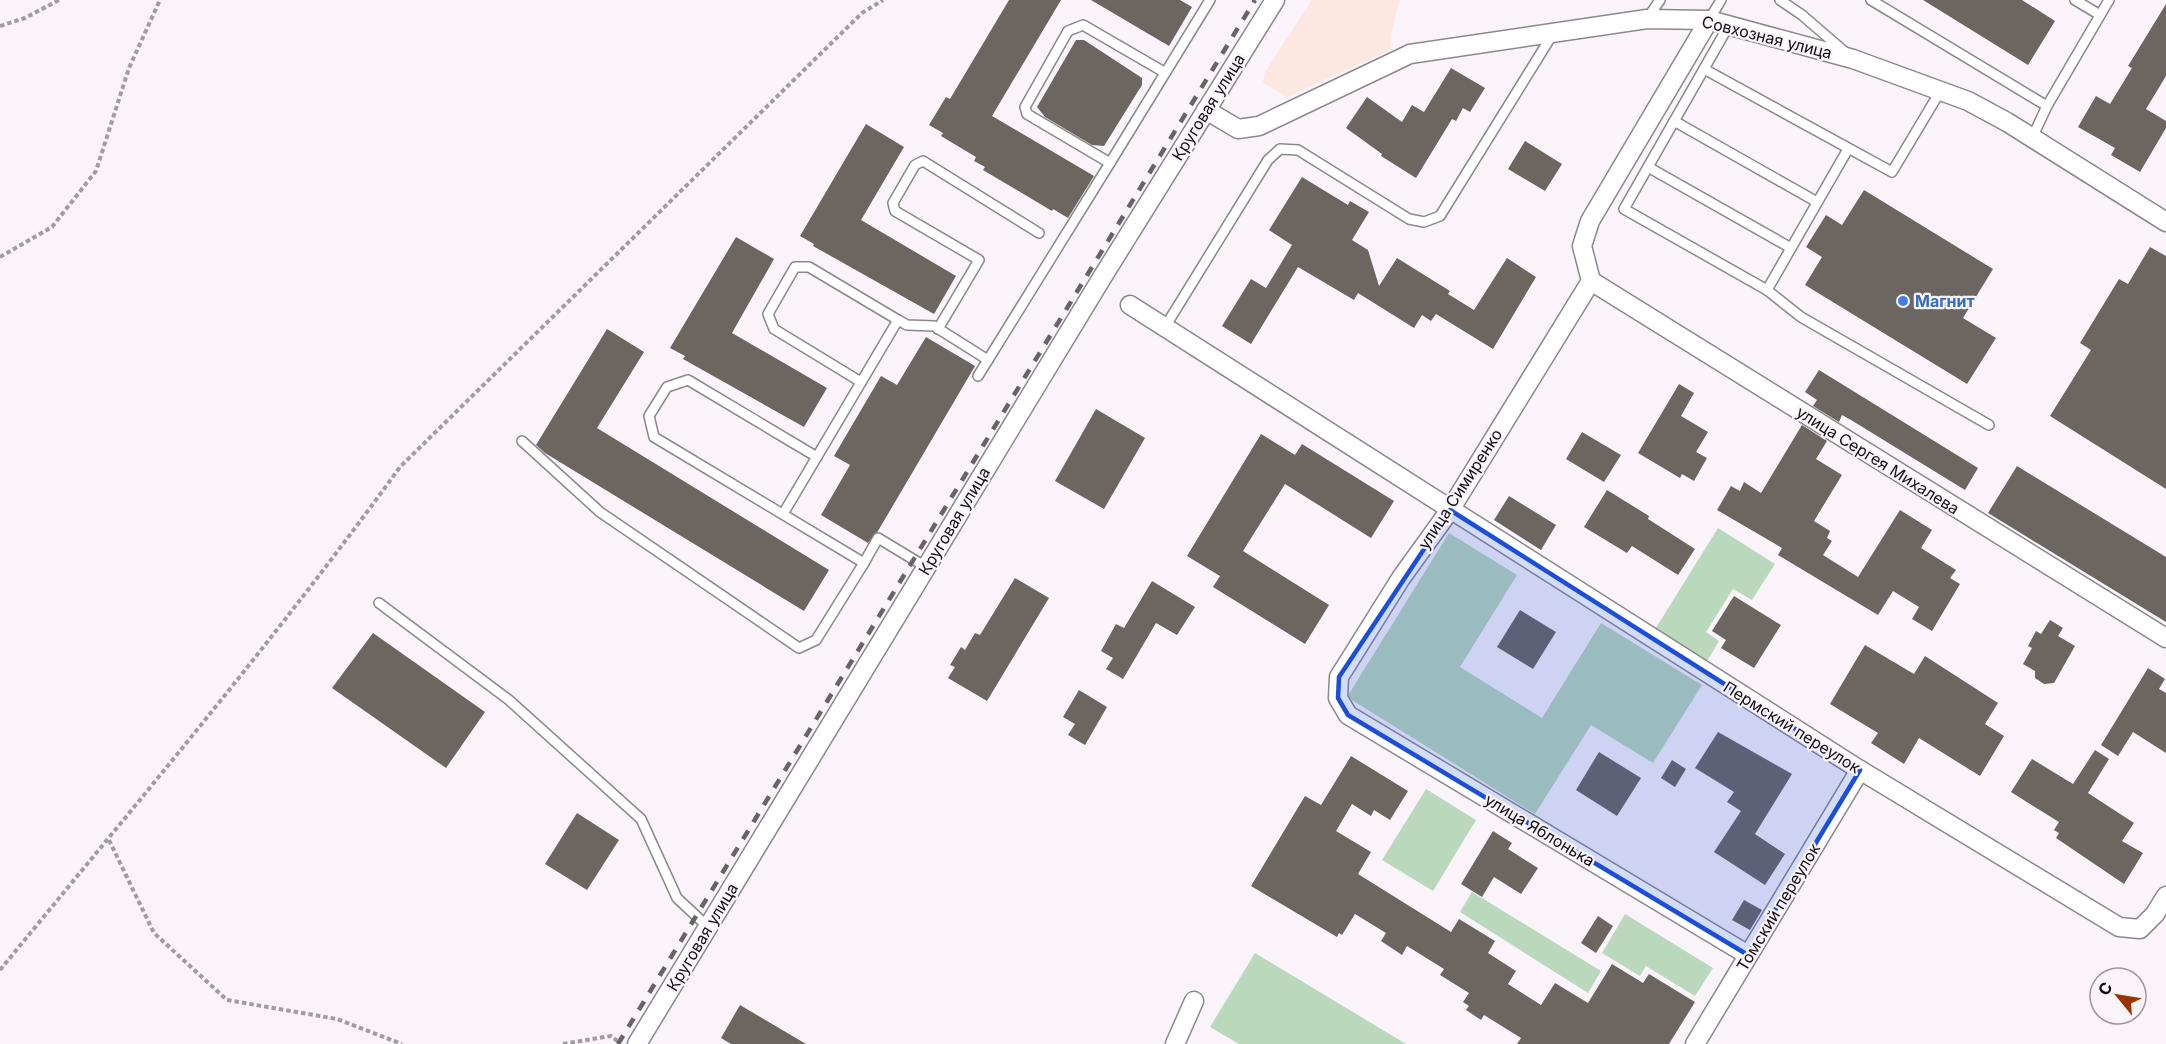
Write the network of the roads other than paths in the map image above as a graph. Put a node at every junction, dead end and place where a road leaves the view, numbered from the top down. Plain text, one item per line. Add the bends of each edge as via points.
1 (1210, 0) edge
2 (1275, 0) edge
3 (1660, 0) edge
4 (1721, 0) edge
5 (1780, 0) edge
6 (1871, 0) edge
7 (2075, 0) edge
8 (2109, 0) edge
9 (2100, 15) junction
10 (1647, 19) junction
11 (1709, 20) junction
12 (1729, 25) junction
13 (1555, 31) junction
14 (1853, 59) junction
15 (1704, 69) junction
16 (1164, 72) junction
17 (1941, 90) junction
18 (2047, 106) junction
19 (1206, 110) junction
20 (1674, 121) junction
21 (2032, 138) junction
22 (1848, 149) junction
23 (1110, 163) junction
24 (1648, 167) junction
25 (1817, 202) junction
26 (2166, 222) edge
27 (1039, 233) dead end
28 (1791, 248) junction
29 (1591, 281) junction
30 (1767, 290) junction
31 (1130, 305) dead end
32 (898, 320) junction
33 (1165, 327) junction
34 (938, 329) junction
35 (988, 360) junction
36 (978, 376) dead end
37 (861, 382) junction
38 (1989, 425) dead end
39 (522, 441) dead end
40 (817, 457) junction
41 (1450, 510) junction
42 (783, 514) junction
43 (864, 563) junction
44 (927, 567) junction
45 (379, 603) dead end
46 (2166, 639) edge
47 (1338, 698) joint
48 (1860, 770) junction
49 (2166, 896) edge
50 (708, 927) junction
51 (1748, 955) junction
52 (1194, 1001) dead end
53 (637, 1044) edge
54 (1175, 1044) edge
55 (1695, 1044) edge

1 - 16 lane
2 - 19 street, Круговая улица
3 - 10 lane
4 - 11 lane
5 - 14 lane
6 - 18 lane
7 - 9 lane
8 - 9 lane
9 - 18 lane
10 - 11 street, Совхозная улица
10 - 13 street, Совхозная улица
11 - 12 street, Совхозная улица
11 - 29 street via 1590,221 1582,246
12 - 14 street, Совхозная улица
12 - 15 lane
13 - 19 street, Совхозная улица via 1410,54 1259,126 1238,129
13 - 33 lane via 1440,216 1424,222 1409,219 1298,150 1280,149 1268,160
14 - 17 street, Совхозная улица
15 - 20 lane
15 - 22 lane
16 - 23 lane
16 - 23 lane via 1083,25 1068,30 1026,99 1027,114
17 - 21 street, Совхозная улица
17 - 22 lane via 1892,172
18 - 21 lane
19 - 44 street, Круговая улица
20 - 24 lane
20 - 25 lane
21 - 26 street, Совхозная улица
22 - 25 lane
23 - 35 lane
24 - 28 lane
24 - 30 lane via 1624,209
25 - 28 lane
27 - 34 lane via 923,161 915,165 893,203 895,211 980,260
28 - 30 lane
29 - 41 street, улица Симиренко
29 - 46 street, улица Сергея Михалева
30 - 38 lane via 1801,317
31 - 33 street, Пермский переулок
32 - 34 lane
32 - 37 lane
32 - 37 lane via 809,267 795,267 768,314 774,329
33 - 41 street, Пермский переулок
34 - 35 lane
35 - 36 lane
37 - 40 lane
39 - 43 lane via 600,512 799,648 816,640
40 - 42 lane
40 - 42 lane via 688,380 667,387 649,416 654,437
41 - 47 street, улица Симиренко via 1401,578 1339,677
41 - 48 street, Пермский переулок
42 - 43 lane
43 - 44 lane via 878,538
44 - 50 street, Круговая улица
45 - 50 lane via 509,700 641,819 677,898
47 - 51 street, улица Яблонька via 1348,715
48 - 49 street, Пермский переулок via 2119,927 2140,929
48 - 51 street, Томский переулок
50 - 53 street, Круговая улица
51 - 55 street, Томский переулок
52 - 54 street

